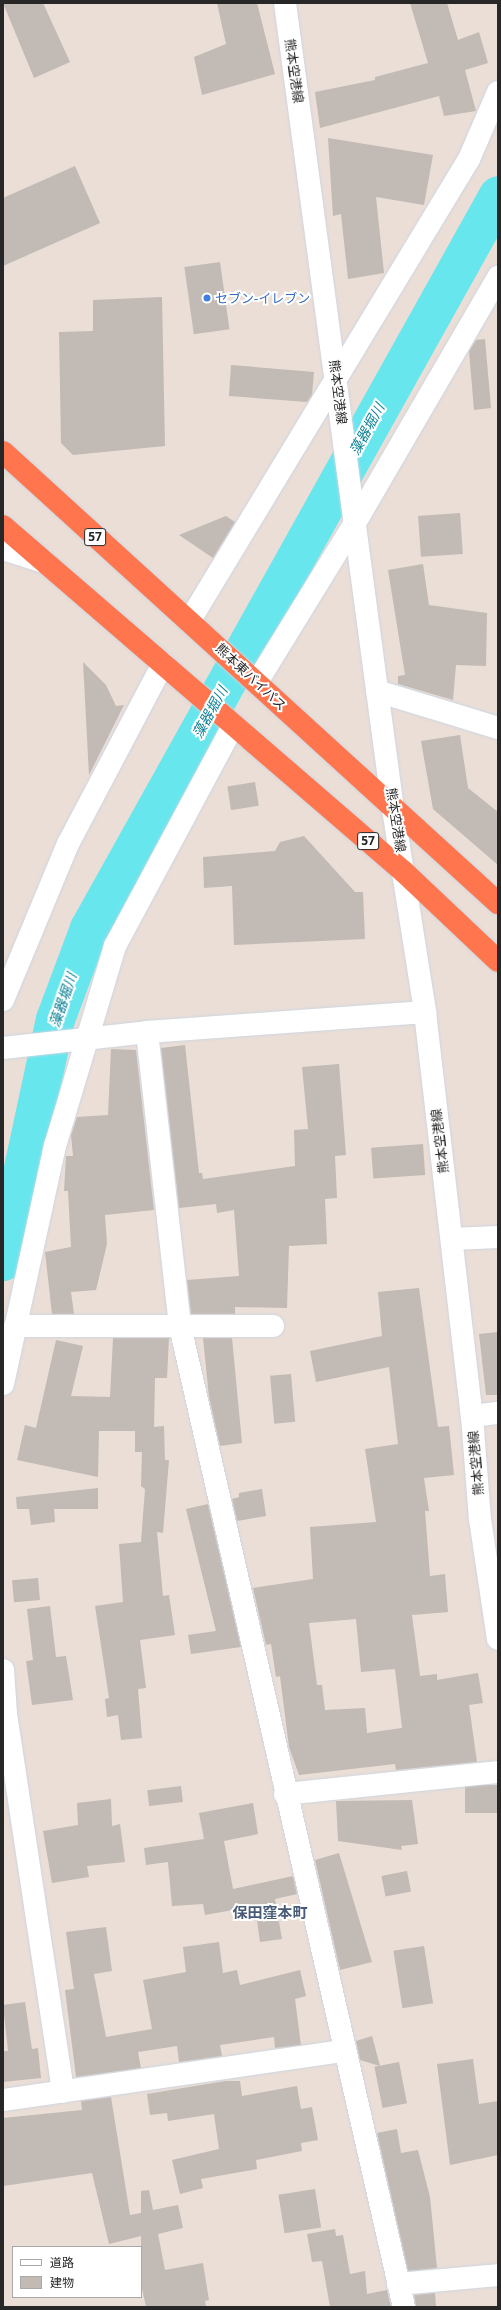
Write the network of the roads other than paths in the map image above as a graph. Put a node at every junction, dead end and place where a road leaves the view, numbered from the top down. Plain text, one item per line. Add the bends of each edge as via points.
1 (284, 3) edge
2 (498, 92) edge
3 (498, 277) edge
4 (338, 388) junction
5 (3, 452) edge
6 (354, 515) junction
7 (3, 526) edge
8 (3, 549) edge
9 (44, 562) junction
10 (190, 620) junction
11 (163, 664) junction
12 (257, 682) junction
13 (377, 691) junction
14 (233, 726) junction
15 (498, 728) edge
16 (393, 809) junction
17 (404, 872) junction
18 (498, 903) edge
19 (498, 961) edge
20 (3, 1000) edge
21 (425, 1012) junction
22 (147, 1032) junction
23 (82, 1040) junction
24 (3, 1048) edge
25 (498, 1237) edge
26 (452, 1239) junction
27 (15, 1326) junction
28 (180, 1326) junction
29 (273, 1326) dead end
30 (3, 1384) edge
31 (498, 1413) edge
32 (472, 1416) junction
33 (498, 1639) edge
34 (3, 1670) edge
35 (498, 1772) edge
36 (285, 1794) junction
37 (344, 2051) junction
38 (63, 2092) junction
39 (3, 2100) edge
40 (498, 2275) edge
41 (398, 2284) junction
42 (404, 2307) edge

1 - 4 street, 熊本空港線
2 - 4 street via 469,159
3 - 6 street
4 - 6 street, 熊本空港線
4 - 10 street
5 - 10 highway, 熊本東バイパス / 57
6 - 12 street
6 - 13 street, 熊本空港線
7 - 9 highway, 57
8 - 9 street
9 - 11 highway, 57
10 - 12 highway, 熊本東バイパス / 57
11 - 14 highway, 57
11 - 20 street via 68,844
12 - 16 highway, 熊本東バイパス / 57
13 - 15 street
13 - 16 street, 熊本空港線
14 - 17 highway, 57
14 - 23 street via 114,946
16 - 17 street, 熊本空港線
16 - 18 highway, 熊本東バイパス / 57
17 - 19 highway, 57
17 - 21 street, 熊本空港線
21 - 22 street
21 - 26 street, 熊本空港線
22 - 23 street
22 - 28 street
23 - 24 street
23 - 27 street via 55,1146
25 - 26 street
26 - 32 street, 熊本空港線
27 - 28 street
27 - 30 street
28 - 29 street
28 - 36 street
31 - 32 street
32 - 33 street, 熊本空港線 via 480,1520
34 - 38 street via 6,1714
35 - 36 street
36 - 37 street
37 - 38 street
37 - 41 street
38 - 39 street
40 - 41 street
41 - 42 street

